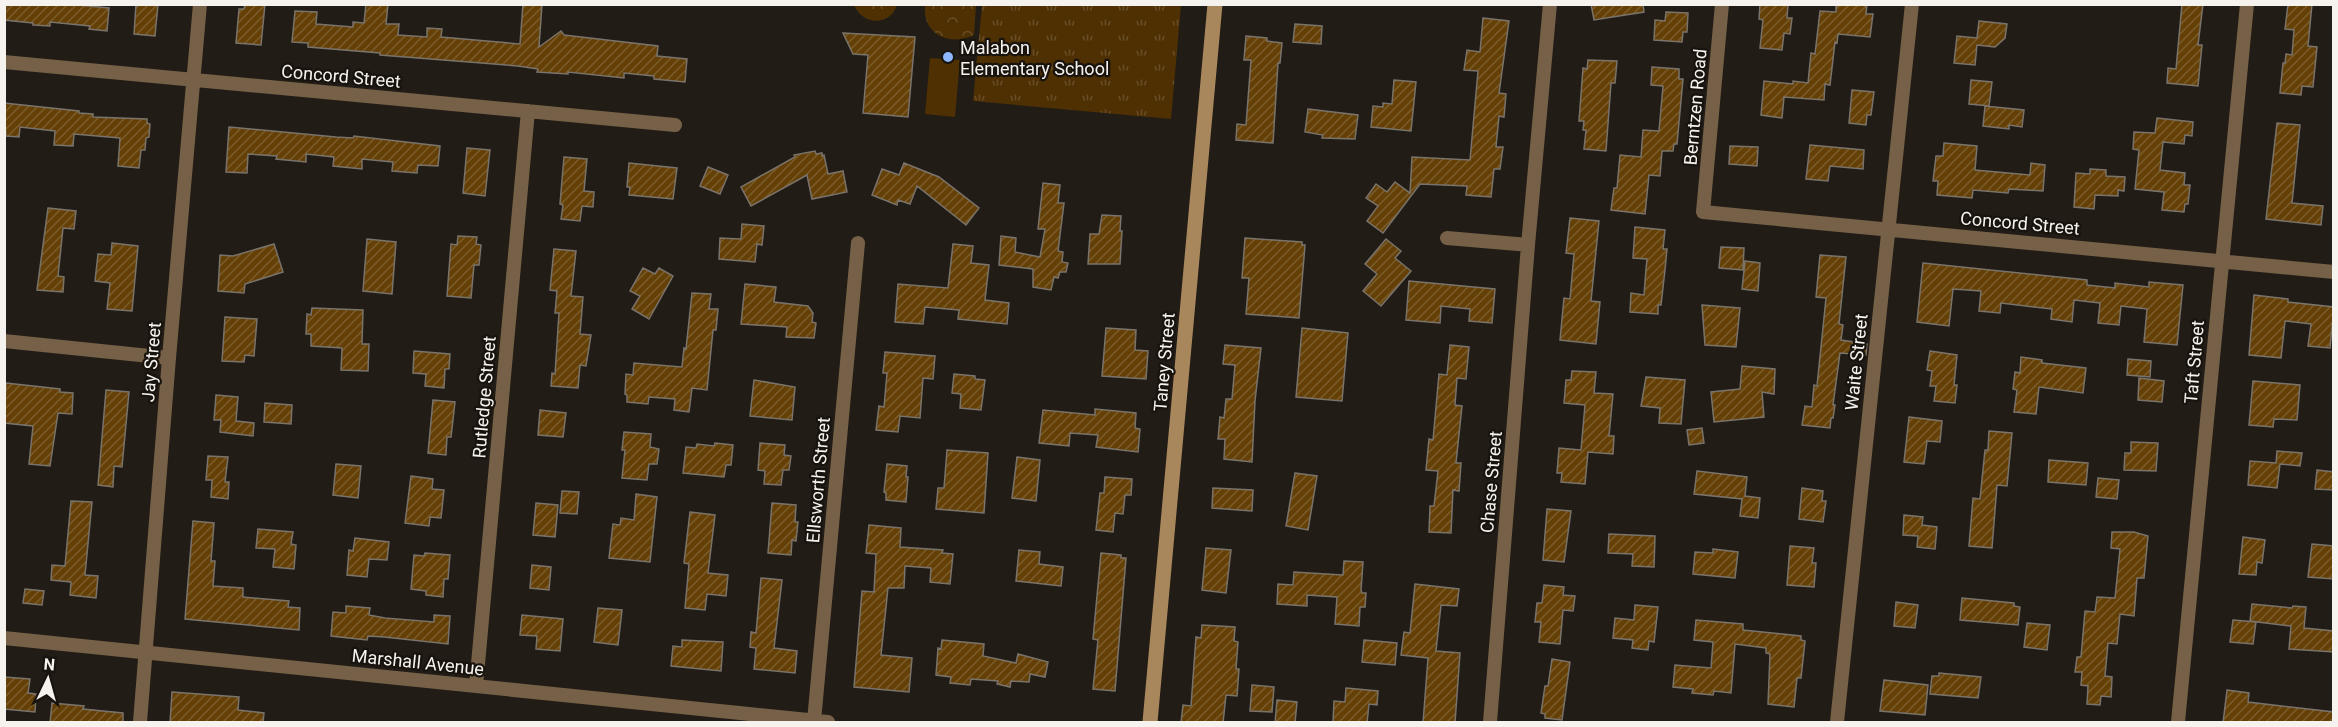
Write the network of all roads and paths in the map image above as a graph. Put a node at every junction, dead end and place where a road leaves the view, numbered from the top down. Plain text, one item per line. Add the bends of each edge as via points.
1 (200, 4) edge
2 (1215, 4) edge
3 (1550, 4) edge
4 (1722, 4) edge
5 (1912, 4) edge
6 (2247, 4) edge
7 (4, 62) edge
8 (194, 80) junction
9 (528, 111) junction
10 (675, 125) dead end
11 (1703, 212) joint
12 (1887, 229) junction
13 (1447, 238) dead end
14 (858, 243) dead end
15 (1528, 245) junction
16 (2221, 261) junction
17 (2334, 272) edge
18 (4, 341) edge
19 (169, 358) junction
20 (4, 638) edge
21 (147, 654) junction
22 (476, 686) junction
23 (821, 722) edge
24 (141, 723) edge
25 (1150, 723) edge
26 (1490, 723) edge
27 (1837, 723) edge
28 (2178, 723) edge

1 - 8 street, Jay Street
2 - 25 street, Taney Street
3 - 15 street, Chase Street
4 - 11 street, Berntzen Road
5 - 12 street, Waite Street
6 - 16 street, Taft Street
7 - 8 street, Concord Street
8 - 9 street, Concord Street
8 - 19 street, Jay Street
9 - 10 street, Concord Street
9 - 22 street, Rutledge Street
11 - 12 street, Concord Street
12 - 16 street, Concord Street
12 - 27 street, Waite Street
13 - 15 street
14 - 23 street, Ellsworth Street
15 - 26 street, Chase Street
16 - 17 street, Concord Street
16 - 28 street, Taft Street
18 - 19 street
19 - 21 street, Jay Street
20 - 21 street, Marshall Avenue
21 - 22 street, Marshall Avenue
21 - 24 street, Jay Street
22 - 23 street, Marshall Avenue

